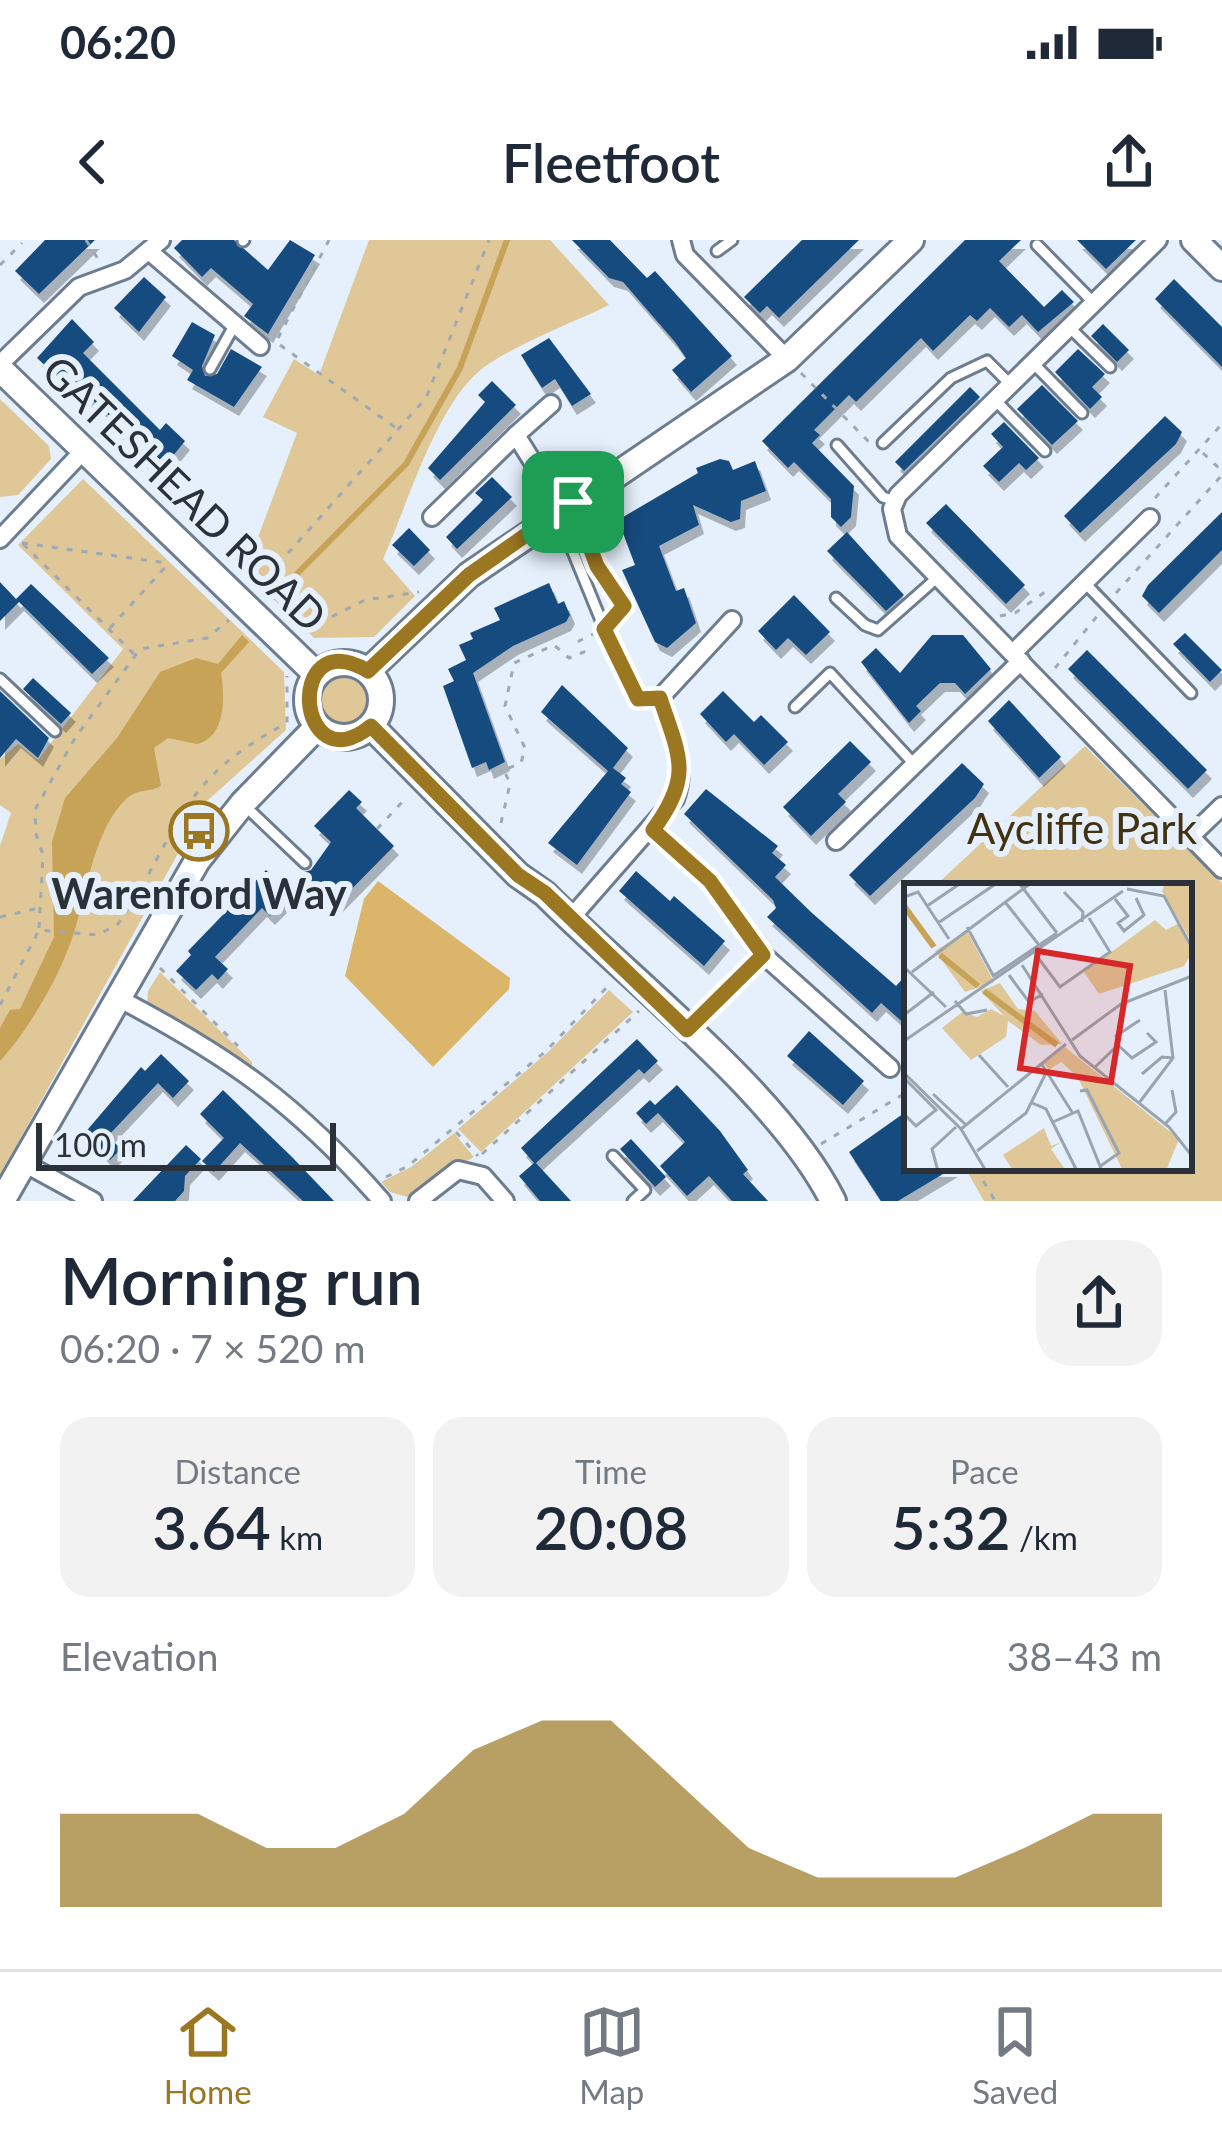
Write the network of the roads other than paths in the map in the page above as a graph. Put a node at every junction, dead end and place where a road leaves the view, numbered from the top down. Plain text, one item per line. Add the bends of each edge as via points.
1 (681, 240) edge
2 (731, 240) edge
3 (911, 240) edge
4 (1157, 240) edge
5 (1194, 240) edge
6 (1037, 245) dead end
7 (156, 246) edge
8 (717, 250) dead end
9 (1222, 268) edge
10 (1094, 303) junction
11 (234, 326) junction
12 (1069, 327) junction
13 (260, 346) dead end
14 (787, 359) junction
15 (1033, 363) junction
16 (0, 366) edge
17 (1110, 367) dead end
18 (210, 369) dead end
19 (1010, 384) junction
20 (995, 400) junction
21 (551, 404) dead end
22 (1082, 413) dead end
23 (516, 435) junction
24 (837, 445) dead end
25 (881, 448) road end
26 (85, 449) junction
27 (1045, 451) dead end
28 (896, 501) junction
29 (567, 505) junction
30 (431, 517) dead end
31 (1150, 518) dead end
32 (8, 532) edge
33 (569, 542) dead end
34 (938, 577) junction
35 (1084, 583) junction
36 (836, 598) dead end
37 (732, 620) dead end
38 (1017, 657) junction
39 (368, 671) junction
40 (316, 674) junction
41 (0, 679) edge
42 (1191, 692) dead end
43 (660, 698) junction
44 (795, 707) dead end
45 (371, 726) junction
46 (317, 727) junction
47 (55, 730) dead end
48 (915, 765) junction
49 (243, 803) junction
50 (1222, 806) edge
51 (653, 830) junction
52 (1191, 836) junction
53 (836, 841) dead end
54 (305, 863) dead end
55 (1222, 868) edge
56 (570, 920) junction
57 (116, 997) junction
58 (890, 1068) dead end
59 (613, 1156) dead end
60 (23, 1163) junction
61 (2, 1201) edge
62 (93, 1201) edge
63 (382, 1201) edge
64 (418, 1201) edge
65 (506, 1201) edge
66 (633, 1201) edge
67 (833, 1201) edge

1 - 14 street via 685,255
2 - 8 lane
3 - 14 street
4 - 10 street
5 - 9 street
6 - 10 lane
7 - 11 street
7 - 16 street via 79,287
10 - 12 street
11 - 13 street
11 - 18 lane
12 - 15 street
12 - 17 lane
14 - 29 street
15 - 19 street
15 - 22 lane
16 - 26 street, GATESHEAD ROAD
19 - 20 street
19 - 25 lane via 987,361 950,377
20 - 27 lane
20 - 28 street
21 - 23 street
23 - 29 street
23 - 30 street
24 - 28 lane
26 - 32 street
26 - 40 street, GATESHEAD ROAD
28 - 34 street via 898,536
29 - 39 street via 469,575
31 - 35 street
33 - 43 lane via 628,689 638,699
34 - 36 lane via 878,630
34 - 38 street
35 - 38 street
35 - 42 lane
37 - 43 street
38 - 48 street
38 - 52 street
39 - 40 street via 347,662
39 - 45 street via 381,692
40 - 46 street via 306,695
41 - 47 lane
43 - 51 street via 682,782
44 - 48 lane via 830,673
45 - 46 street via 345,738
45 - 56 street
46 - 49 street
48 - 53 street
49 - 54 lane
49 - 57 street via 197,861
50 - 52 street
51 - 56 street
51 - 58 street via 710,881 763,955
52 - 55 street
56 - 67 street via 687,1030
57 - 60 street
57 - 63 street via 242,1067
59 - 66 lane via 645,1190
60 - 61 street
60 - 62 street
64 - 65 street via 476,1164

